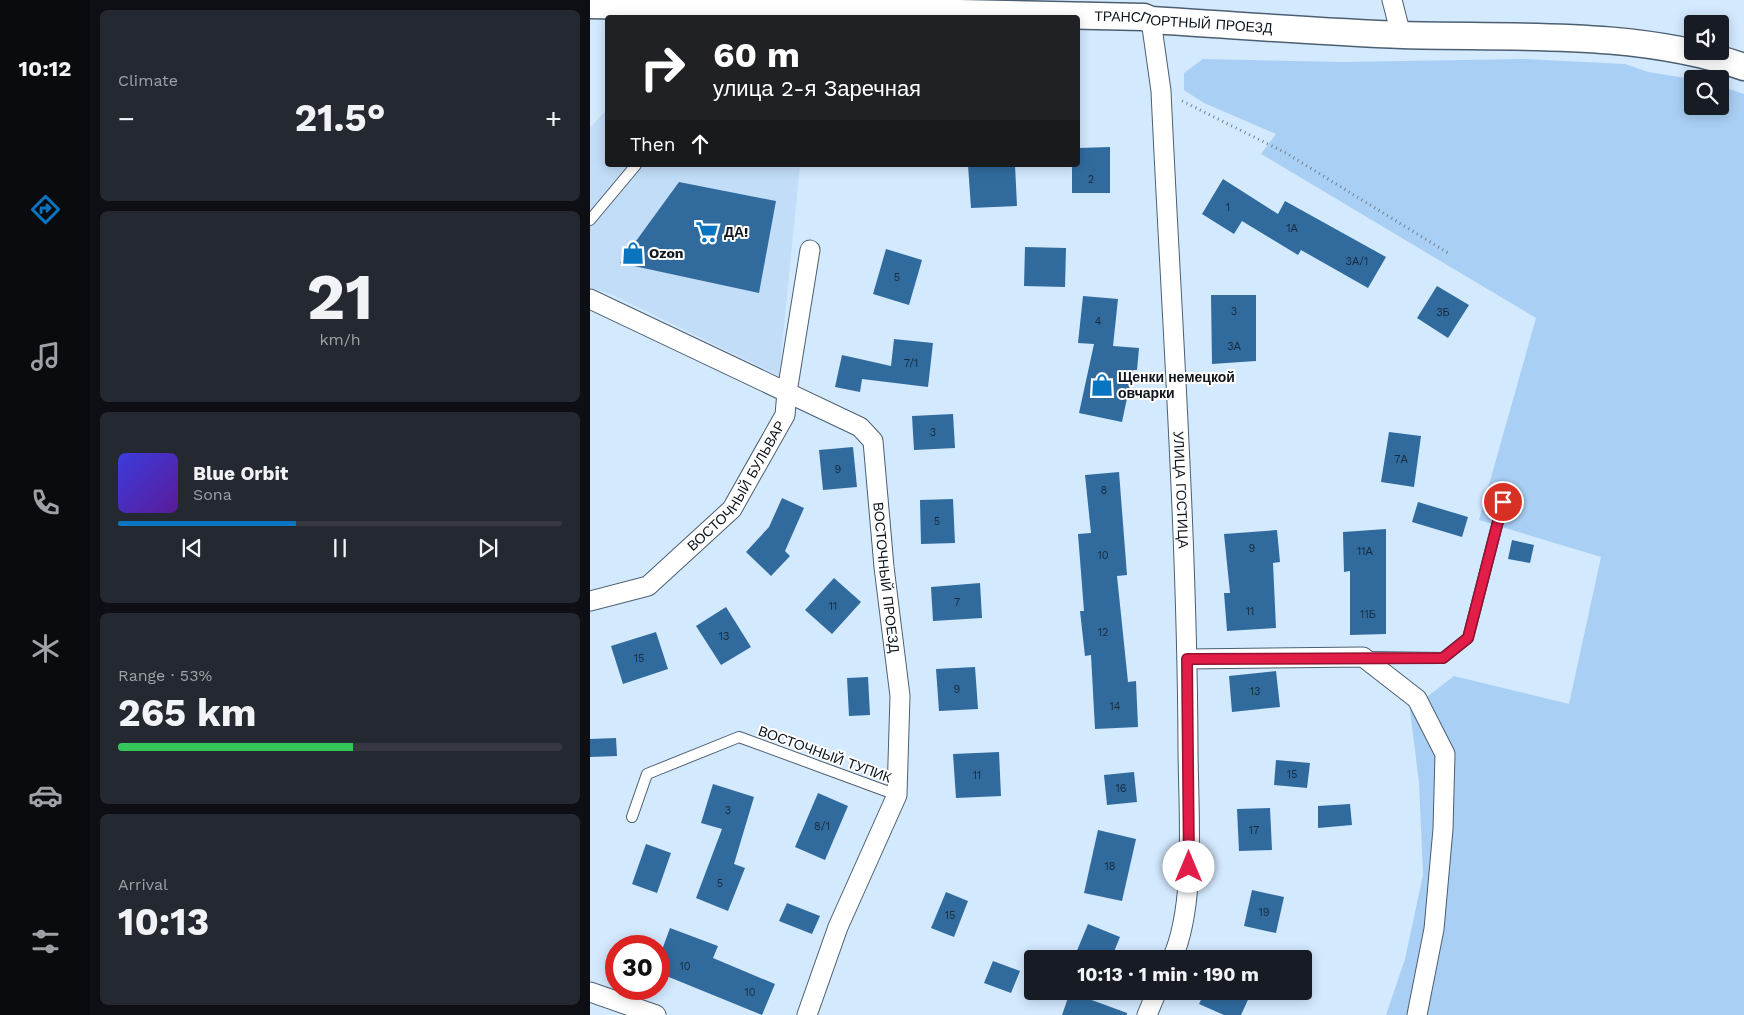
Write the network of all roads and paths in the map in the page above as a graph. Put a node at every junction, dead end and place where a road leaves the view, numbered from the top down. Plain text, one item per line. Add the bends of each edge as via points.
1 (1392, 0) edge
2 (590, 5) edge
3 (1146, 13) edge
4 (790, 14) edge
5 (1401, 35) junction
6 (1744, 67) edge
7 (1161, 90) junction
8 (634, 167) edge
9 (590, 220) edge
10 (810, 250) dead end
11 (1448, 253) dead end
12 (590, 299) edge
13 (787, 392) junction
14 (1503, 502) dead end
15 (590, 601) edge
16 (1363, 657) junction
17 (1187, 659) junction
18 (897, 795) junction
19 (632, 817) dead end
20 (1176, 950) edge
21 (590, 992) edge
22 (1153, 1000) edge
23 (656, 1015) edge
24 (807, 1015) edge
25 (1147, 1015) edge
26 (1417, 1015) edge

1 - 5 street
2 - 4 main road, ТРАНСПОРТНЫЙ ПРОЕЗД
3 - 4 main road, ТРАНСПОРТНЫЙ ПРОЕЗД
3 - 5 main road, ТРАНСПОРТНЫЙ ПРОЕЗД
3 - 7 street, УЛИЦА ГОСТИЦА
5 - 6 main road, ТРАНСПОРТНЫЙ ПРОЕЗД via 1618,40
7 - 11 path via 1286,153
7 - 17 street, УЛИЦА ГОСТИЦА
8 - 9 lane
10 - 13 street, ВОСТОЧНЫЙ БУЛЬВАР
12 - 13 street, ВОСТОЧНЫЙ ПРОЕЗД
13 - 15 street, ВОСТОЧНЫЙ БУЛЬВАР via 785,415 732,509 648,586
13 - 18 street, ВОСТОЧНЫЙ ПРОЕЗД via 860,427 874,441 884,567 900,696
14 - 16 lane via 1468,638 1443,658
16 - 17 street
16 - 26 street via 1417,699 1444,754 1443,828 1434,929
17 - 20 street, УЛИЦА ГОСТИЦА via 1189,867 1181,939
18 - 19 lane, ВОСТОЧНЫЙ ТУПИК via 739,737 647,774
18 - 24 street, ВОСТОЧНЫЙ ПРОЕЗД via 838,926
21 - 23 street
22 - 25 street

